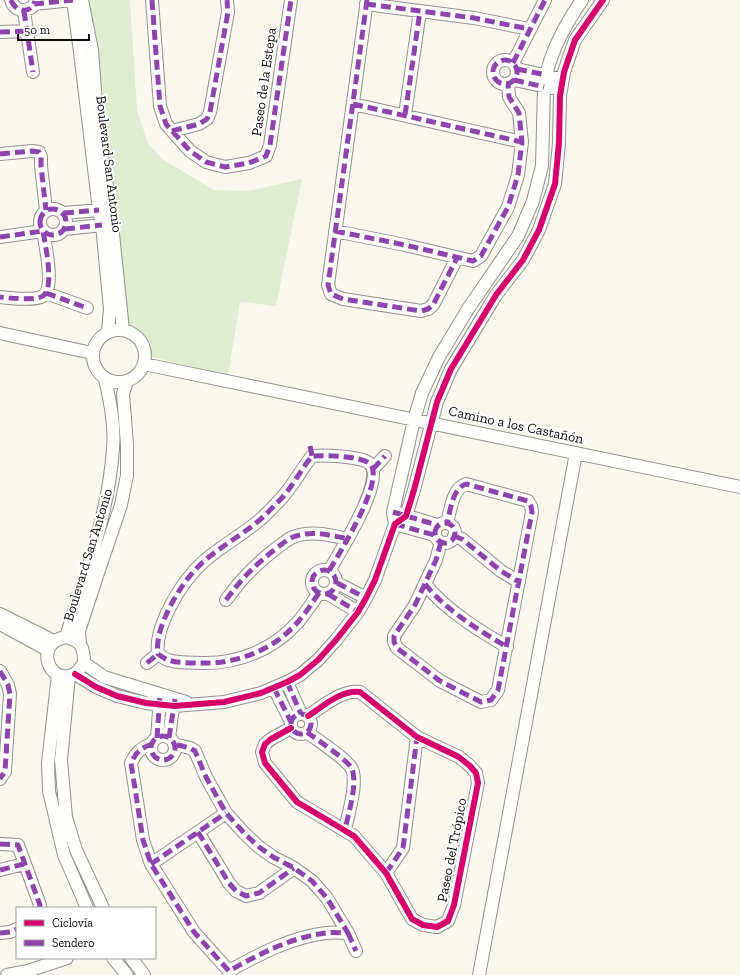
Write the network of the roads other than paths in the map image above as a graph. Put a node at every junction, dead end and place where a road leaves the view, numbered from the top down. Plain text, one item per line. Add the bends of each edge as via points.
1 (11, 0) edge
2 (73, 0) edge
3 (82, 0) edge
4 (152, 0) edge
5 (227, 0) edge
6 (290, 0) edge
7 (545, 0) edge
8 (582, 0) edge
9 (603, 0) edge
10 (366, 2) edge
11 (31, 5) edge
12 (420, 11) junction
13 (529, 29) junction
14 (27, 31) junction
15 (0, 32) edge
16 (32, 72) dead end
17 (513, 74) junction
18 (545, 81) junction
19 (562, 84) junction
20 (353, 104) junction
21 (405, 115) junction
22 (172, 132) junction
23 (522, 142) junction
24 (0, 154) edge
25 (46, 210) junction
26 (99, 210) junction
27 (64, 213) junction
28 (102, 225) junction
29 (65, 229) junction
30 (335, 230) junction
31 (43, 231) junction
32 (0, 237) edge
33 (457, 258) junction
34 (46, 293) junction
35 (0, 297) edge
36 (87, 308) dead end
37 (123, 330) junction
38 (108, 331) junction
39 (0, 334) edge
40 (92, 353) junction
41 (144, 364) junction
42 (105, 379) junction
43 (127, 381) junction
44 (414, 420) junction
45 (431, 423) junction
46 (576, 453) junction
47 (385, 456) dead end
48 (373, 469) junction
49 (740, 487) edge
50 (393, 512) junction
51 (406, 516) junction
52 (396, 524) junction
53 (440, 531) junction
54 (348, 539) junction
55 (329, 571) junction
56 (519, 582) junction
57 (337, 583) junction
58 (425, 584) junction
59 (324, 594) junction
60 (366, 598) junction
61 (226, 600) dead end
62 (358, 612) junction
63 (0, 614) edge
64 (0, 624) edge
65 (66, 638) junction
66 (80, 644) junction
67 (51, 646) junction
68 (507, 647) junction
69 (158, 654) junction
70 (84, 663) junction
71 (147, 663) dead end
72 (0, 671) edge
73 (67, 675) junction
74 (287, 682) junction
75 (274, 688) junction
76 (160, 700) junction
77 (174, 702) junction
78 (305, 715) junction
79 (291, 725) junction
80 (307, 732) junction
81 (417, 737) junction
82 (163, 741) junction
83 (0, 779) edge
84 (226, 813) junction
85 (345, 830) junction
86 (198, 832) junction
87 (0, 844) edge
88 (24, 864) junction
89 (151, 864) junction
90 (294, 868) junction
91 (0, 870) edge
92 (386, 873) junction
93 (39, 907) edge
94 (87, 907) edge
95 (103, 907) edge
96 (16, 929) edge
97 (0, 933) edge
98 (348, 933) junction
99 (356, 951) dead end
100 (64, 959) edge
101 (113, 959) edge
102 (132, 959) edge
103 (231, 973) edge
104 (6, 975) edge
105 (127, 975) edge
106 (144, 975) edge
107 (479, 975) edge

1 - 11 street via 18,10
2 - 11 street
2 - 26 street, Boulevard San Antonio
3 - 37 street, Boulevard San Antonio via 92,50 98,130 110,205
4 - 22 street, Paseo de la Estepa via 160,106 166,124
5 - 22 street via 228,12 210,112 207,119 199,124
6 - 22 street, Paseo de la Estepa via 270,145 266,156 249,163 225,167 206,162 190,151
7 - 13 street
8 - 18 street via 556,45
9 - 19 street via 575,40
10 - 12 street
10 - 20 street
11 - 14 street
12 - 13 street
12 - 21 street
13 - 17 street
14 - 15 street
14 - 16 street
17 - 18 street
17 - 23 street via 509,97 519,113
18 - 19 street
18 - 44 street via 542,166 533,201 518,236 439,357 422,393
19 - 45 street via 555,184 539,230 523,260 496,295 451,369
20 - 21 street
20 - 30 street
21 - 23 street
23 - 33 street via 518,175 508,207 481,256 473,261
24 - 25 street via 39,152
25 - 27 street via 58,209
25 - 31 street via 40,217
26 - 27 street
26 - 28 street, Boulevard San Antonio
27 - 29 street via 67,221
28 - 29 street
28 - 38 street, Boulevard San Antonio via 110,309
29 - 31 street via 54,235
30 - 33 street
30 - 33 street via 328,285 332,294 342,299 428,310
31 - 32 street
31 - 34 street via 50,282
34 - 35 street via 42,297 32,298
34 - 36 street
37 - 38 street
37 - 41 street via 134,334 142,342
38 - 40 street via 97,340
39 - 40 street
40 - 42 street via 94,368
41 - 43 street via 138,374
41 - 44 street, Camino a los Castañón
42 - 43 street via 112,382
42 - 65 street, Boulevard San Antonio via 110,400 113,447 108,494 98,536
43 - 66 street, Boulevard San Antonio via 123,394 127,475 122,505 79,631
44 - 45 street, Camino a los Castañón
44 - 50 street
45 - 46 street, Camino a los Castañón
45 - 51 street
46 - 49 street, Camino a los Castañón
46 - 107 street
47 - 48 street
48 - 54 street via 374,478 364,509
48 - 69 street via 370,463 358,459 311,451 294,484 279,501 257,523 193,572 176,595 164,621 157,645
50 - 51 street
50 - 52 street
51 - 52 street
51 - 53 street
52 - 53 street
52 - 60 street
53 - 56 street via 444,543 454,536 462,539 501,571
53 - 56 street via 456,490 466,484 528,501 532,512
53 - 58 street via 436,560
54 - 55 street
54 - 61 street via 310,533 292,537 258,562
55 - 57 street via 335,576
55 - 59 street via 320,571 313,577 313,587
56 - 68 street
57 - 59 street via 334,590
57 - 60 street
58 - 68 street via 443,603
58 - 68 street via 415,605 394,636 397,648 440,681 480,702 491,700 498,690
59 - 62 street
59 - 69 street via 282,636 265,648 238,659 215,663 190,663 168,660
60 - 62 street
62 - 74 street via 318,660
63 - 67 street
64 - 67 street
65 - 66 street, Boulevard San Antonio via 74,639
65 - 67 street, Boulevard San Antonio
66 - 70 street, Boulevard San Antonio via 84,653
67 - 73 street via 47,659 51,668
69 - 71 street
70 - 73 street
70 - 76 street via 104,677
72 - 83 street via 10,694 5,771
73 - 76 street via 117,696
73 - 94 street via 48,763 49,792 64,855
73 - 95 street via 61,760 66,817 76,850
74 - 75 street
74 - 78 street
75 - 77 street via 246,698 224,702
75 - 79 street
76 - 77 street
76 - 82 street
77 - 82 street
78 - 79 street, Paseo del Trópico via 295,716
78 - 80 street via 311,723
78 - 81 street, Paseo del Trópico via 344,693 360,692
79 - 80 street via 297,733
79 - 85 street, Paseo del Trópico via 265,744 262,752 265,763 296,802
80 - 85 street via 351,768 354,783
81 - 92 street via 403,848
81 - 92 street, Paseo del Trópico via 459,757 476,773 478,783 454,905 448,921 437,927 423,925 412,918
82 - 84 street via 195,751
82 - 89 street via 140,749 131,763 143,840
84 - 86 street
84 - 90 street via 259,847
85 - 92 street, Paseo del Trópico via 354,836
86 - 89 street
86 - 90 street via 229,883 236,891 246,896 260,893
87 - 88 street via 18,845
88 - 91 street
88 - 93 street
89 - 103 street via 194,932
90 - 98 street via 312,881 328,898
96 - 97 street
98 - 99 street
98 - 103 street via 307,936 248,960
100 - 104 street
101 - 105 street
102 - 106 street

